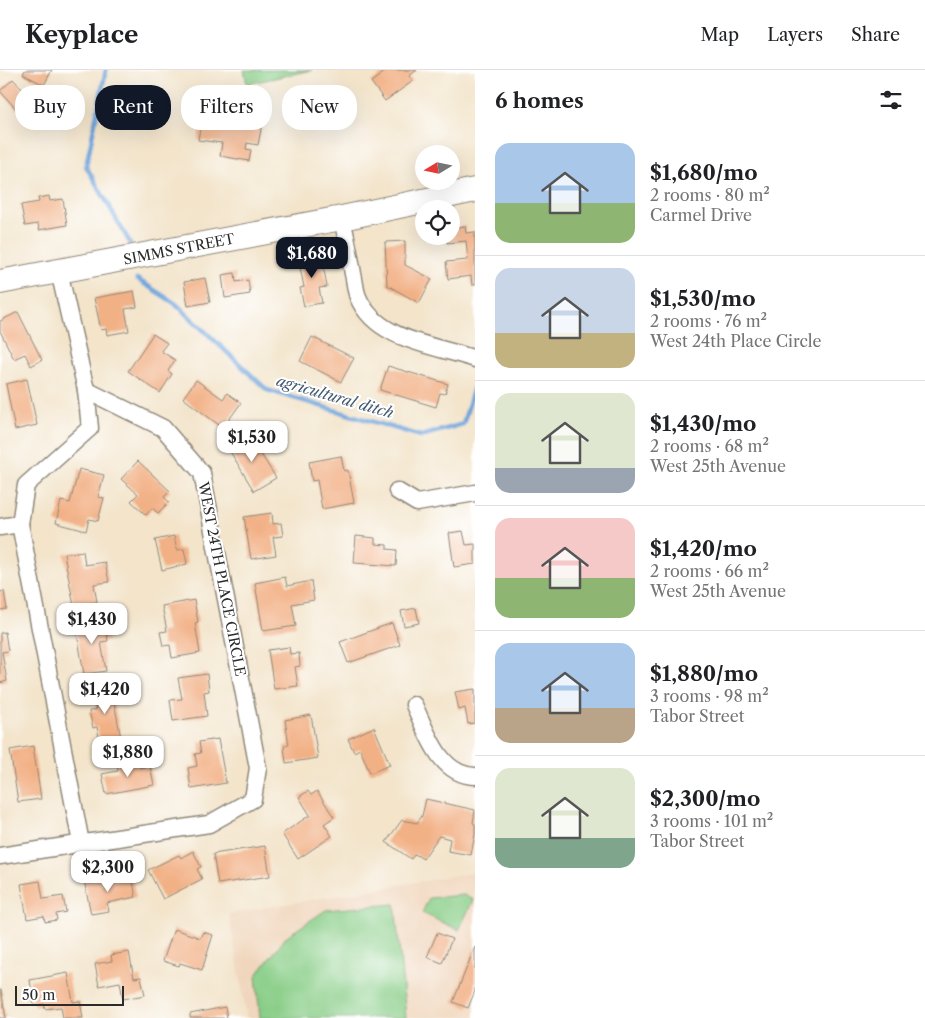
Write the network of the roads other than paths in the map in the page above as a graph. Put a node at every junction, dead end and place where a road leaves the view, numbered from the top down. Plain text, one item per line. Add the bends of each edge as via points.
1 (475, 190) edge
2 (342, 218) junction
3 (59, 271) junction
4 (0, 282) edge
5 (475, 359) edge
6 (86, 390) junction
7 (396, 491) dead end
8 (475, 492) edge
9 (20, 524) junction
10 (0, 527) edge
11 (414, 705) dead end
12 (475, 776) edge
13 (81, 843) junction
14 (0, 856) edge

1 - 2 street, SIMMS STREET
2 - 3 street, SIMMS STREET
2 - 5 street via 358,296 369,315 401,337
3 - 4 street, SIMMS STREET
3 - 6 street
6 - 9 street via 90,428 26,485
6 - 13 street, WEST 24TH PLACE CIRCLE via 163,428 202,473 258,768 253,799 209,824
7 - 8 street via 417,503
9 - 10 street
9 - 13 street
11 - 12 street via 446,764 461,774
13 - 14 street

